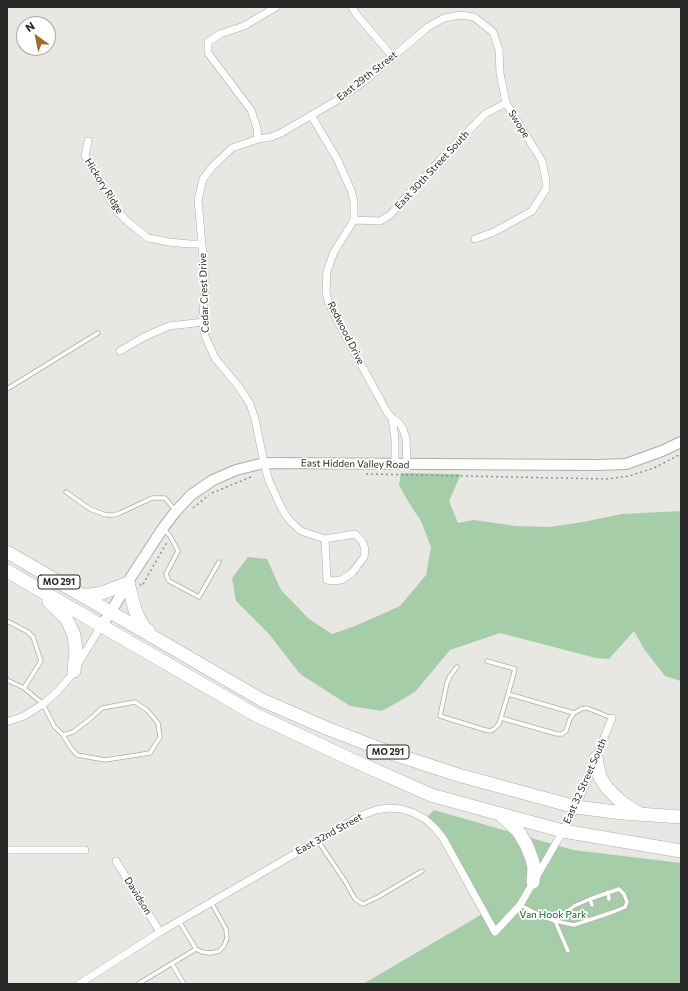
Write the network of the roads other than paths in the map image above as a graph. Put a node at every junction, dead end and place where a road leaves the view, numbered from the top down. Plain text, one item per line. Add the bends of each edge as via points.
1 (276, 7) edge
2 (352, 7) edge
3 (474, 17) joint
4 (393, 57) junction
5 (506, 103) junction
6 (311, 115) junction
7 (258, 139) junction
8 (88, 141) dead end
9 (354, 220) junction
10 (475, 239) dead end
11 (202, 244) junction
12 (204, 322) junction
13 (98, 333) dead end
14 (120, 351) dead end
15 (7, 389) edge
16 (392, 418) junction
17 (681, 442) edge
18 (395, 464) junction
19 (407, 464) junction
20 (265, 468) junction
21 (66, 492) dead end
22 (176, 511) junction
23 (163, 528) junction
24 (325, 539) junction
25 (7, 552) edge
26 (219, 562) dead end
27 (7, 571) edge
28 (130, 580) junction
29 (28, 584) junction
30 (81, 595) junction
31 (111, 612) junction
32 (7, 621) edge
33 (101, 626) junction
34 (161, 641) junction
35 (487, 661) dead end
36 (457, 667) dead end
37 (74, 671) junction
38 (7, 680) edge
39 (24, 688) junction
40 (508, 694) junction
41 (42, 704) junction
42 (574, 712) junction
43 (500, 718) junction
44 (612, 718) joint
45 (7, 722) edge
46 (64, 735) junction
47 (596, 758) junction
48 (576, 806) junction
49 (501, 814) junction
50 (639, 814) junction
51 (681, 817) edge
52 (563, 831) junction
53 (318, 840) junction
54 (7, 850) edge
55 (85, 850) dead end
56 (681, 851) edge
57 (116, 861) dead end
58 (544, 863) joint
59 (422, 871) dead end
60 (533, 882) junction
61 (608, 892) junction
62 (599, 896) junction
63 (590, 899) junction
64 (609, 899) dead end
65 (601, 901) dead end
66 (211, 902) junction
67 (581, 903) junction
68 (592, 904) dead end
69 (520, 905) junction
70 (611, 907) dead end
71 (582, 908) dead end
72 (604, 910) dead end
73 (613, 912) junction
74 (594, 913) dead end
75 (606, 914) junction
76 (585, 916) dead end
77 (596, 918) junction
78 (179, 921) junction
79 (555, 921) junction
80 (586, 921) junction
81 (160, 932) junction
82 (196, 949) junction
83 (568, 951) dead end
84 (172, 964) junction
85 (79, 984) edge
86 (138, 984) edge
87 (184, 984) edge

1 - 7 street via 244,26 220,34 208,42 208,53 251,110
2 - 4 street
3 - 4 street, East 29th Street via 460,15 444,18 428,27
3 - 5 street, Swope via 493,32 499,50 500,73
4 - 6 street, East 29th Street via 362,83
5 - 9 street, East 30th Street South via 485,114 390,215 380,221
5 - 10 street, Swope via 542,161 546,189 532,211 494,232
6 - 7 street, East 29th Street via 272,137
6 - 9 street via 337,159 351,190
7 - 11 street, Cedar Crest Drive via 232,148 203,179 198,200
8 - 11 street, Hickory Ridge via 85,156 119,213 128,222 148,238
9 - 16 street, Redwood Drive via 334,252 327,271 326,292 339,324
11 - 12 street, Cedar Crest Drive
12 - 14 street via 170,326
12 - 20 street, Cedar Crest Drive via 205,336 215,358 250,404
13 - 15 lane
16 - 18 street, Redwood Drive
16 - 19 street, Redwood Drive via 405,433
17 - 19 main road, East Hidden Valley Road via 626,464
18 - 19 main road, East Hidden Valley Road
18 - 20 main road, East Hidden Valley Road
20 - 22 main road, East Hidden Valley Road via 236,470 213,480
20 - 24 street, Cedar Crest Drive via 282,509 290,521 301,531
21 - 22 lane via 90,510 106,515 120,513 152,498 165,498
22 - 23 main road, East Hidden Valley Road
23 - 26 lane via 178,551 166,574 169,580 199,597
23 - 28 main road, East Hidden Valley Road
24 - 24 street via 355,534 362,541 365,549 364,558 352,573 341,580 327,580
25 - 30 highway, MO 291
27 - 29 highway, MO 291
28 - 30 highway via 102,593
28 - 31 main road, East Hidden Valley Road
28 - 34 highway via 139,619 144,628
29 - 33 highway, MO 291
29 - 37 highway via 53,605 69,624 76,650
30 - 31 highway, MO 291
31 - 33 main road, East Hidden Valley Road
31 - 34 highway, MO 291
32 - 39 lane via 33,637 40,661
33 - 37 street
33 - 49 highway, MO 291 via 254,714 329,750 432,795
34 - 48 highway, MO 291 via 262,700 326,728 391,753 458,774
35 - 40 lane via 515,669
36 - 43 lane via 447,683 440,716 490,731 494,730
37 - 41 street via 57,692
38 - 39 lane
39 - 41 lane
40 - 42 lane
40 - 43 lane
41 - 45 street via 24,716
41 - 46 lane via 54,726
42 - 43 lane via 566,731 562,734
42 - 44 lane via 587,708
44 - 47 street, East 32 Street South
46 - 46 lane via 77,755 106,760 150,753 160,737 158,723 148,711 134,702 102,708 73,732
47 - 48 street, East 32 Street South
47 - 50 highway via 600,777 607,788
48 - 50 highway, MO 291
48 - 52 street, East 32 Street South
49 - 52 highway, MO 291
49 - 60 highway via 518,831 526,844 534,868
50 - 51 highway, MO 291
52 - 56 highway, MO 291
52 - 58 street, East 32 Street South
53 - 59 lane via 354,899 363,904
53 - 66 street, East 32nd Street
53 - 69 street, East 32nd Street via 360,816 376,810 402,809 425,819 443,838 495,932
54 - 55 street
57 - 81 street, Davidson
58 - 60 street, East 32nd Street
60 - 69 street, East 32nd Street
61 - 62 lane
61 - 64 lane
61 - 73 lane via 619,889 624,894 624,907
62 - 63 lane
62 - 65 lane
63 - 67 lane
63 - 68 lane
66 - 78 street, East 32nd Street
66 - 82 lane via 226,929 227,938 224,946 211,954
67 - 71 lane
67 - 79 lane
69 - 79 lane
70 - 73 lane
72 - 75 lane
73 - 75 lane
74 - 77 lane
75 - 77 lane
76 - 80 lane
77 - 80 lane
78 - 81 street, East 32nd Street
78 - 82 lane
79 - 80 lane via 574,925
79 - 83 lane
81 - 85 street, East 32nd Street
82 - 84 lane
84 - 86 lane
84 - 87 lane

